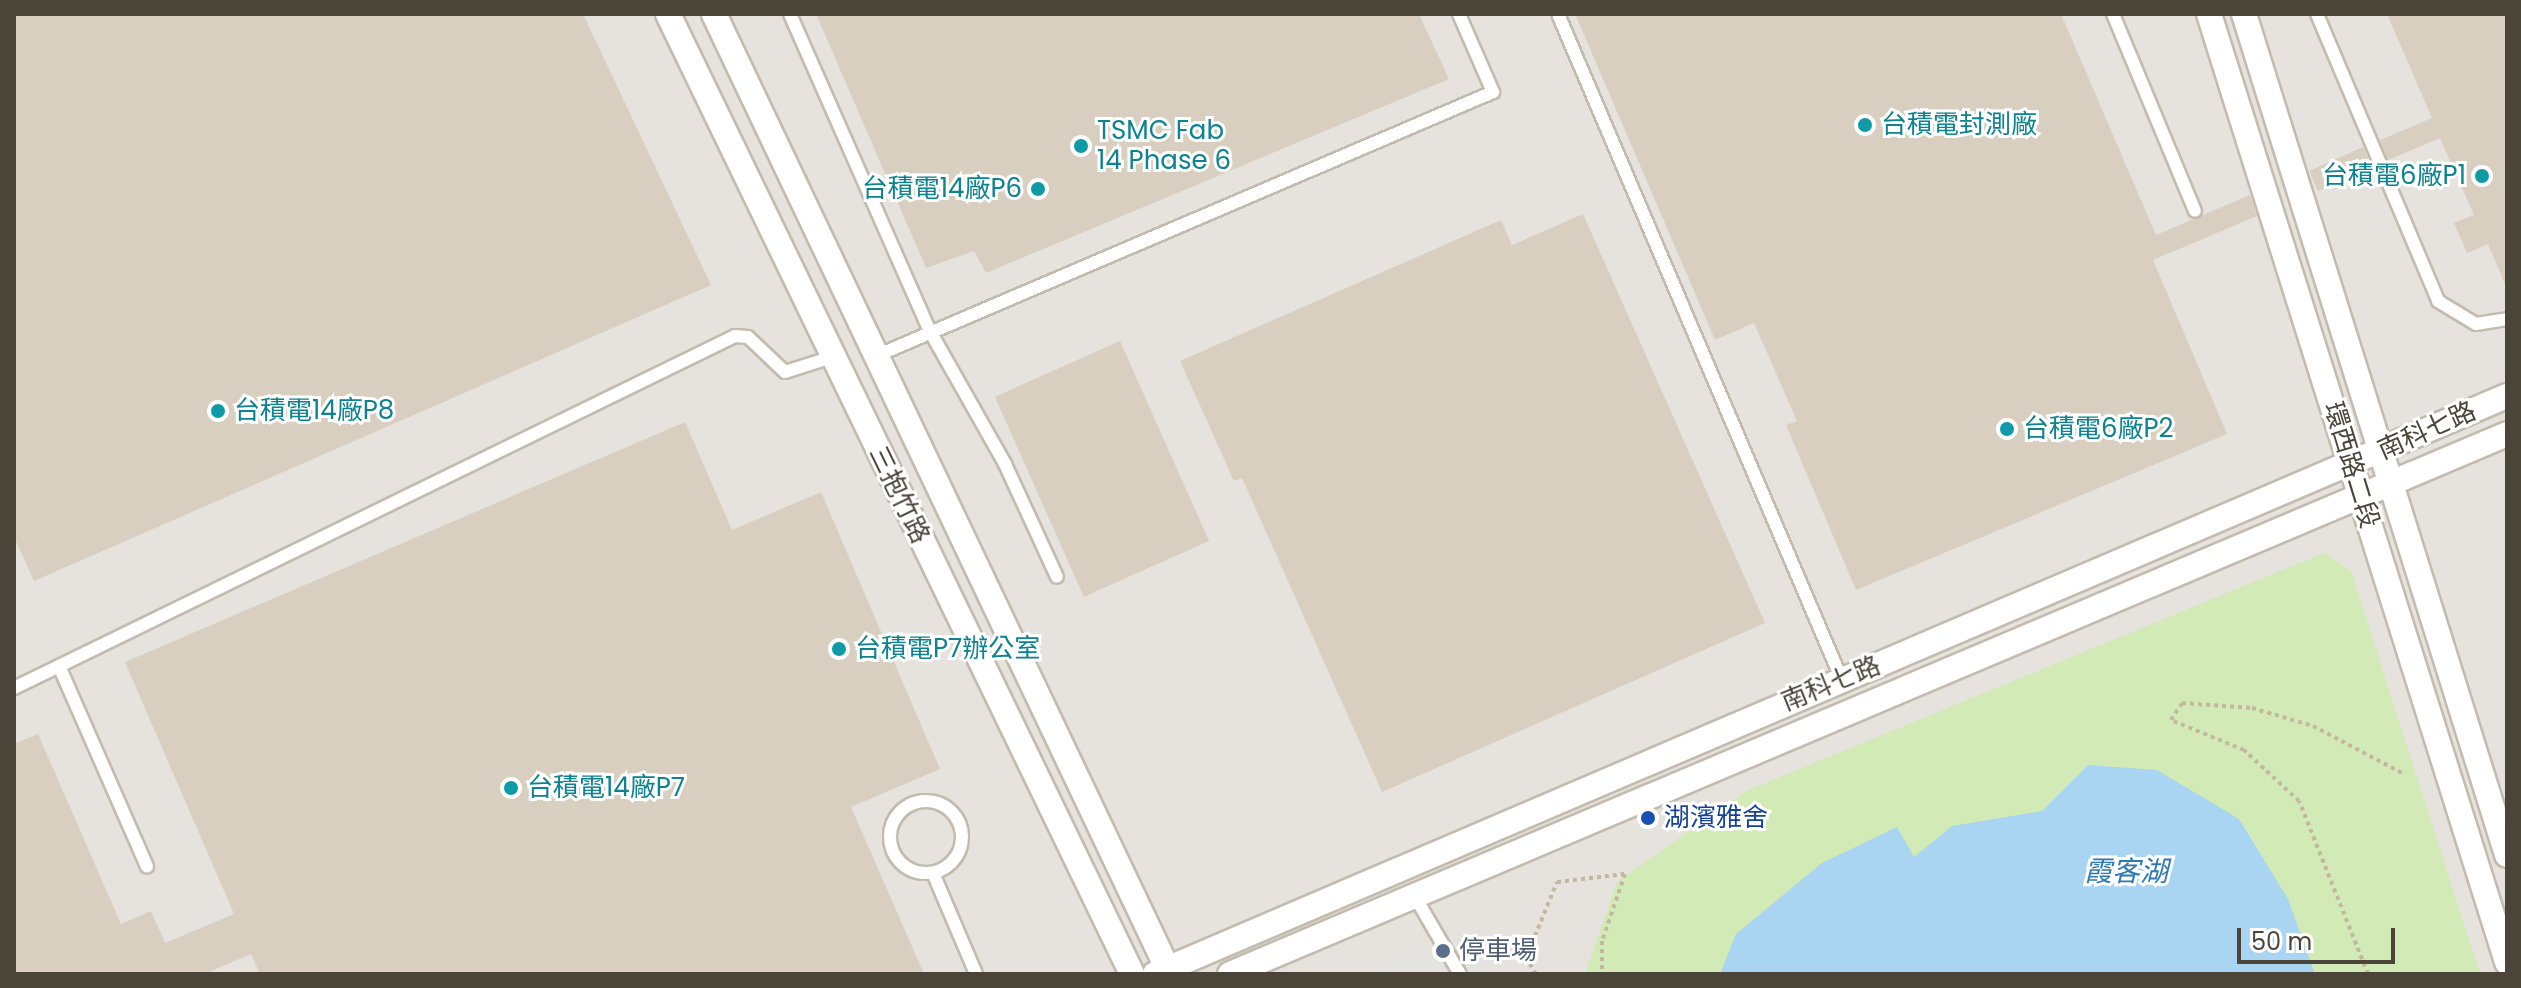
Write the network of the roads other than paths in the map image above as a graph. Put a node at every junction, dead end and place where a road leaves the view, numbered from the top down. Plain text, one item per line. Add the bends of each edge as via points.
1 (668, 14) edge
2 (714, 14) edge
3 (790, 14) edge
4 (1459, 14) edge
5 (1558, 14) edge
6 (2113, 14) edge
7 (2209, 14) edge
8 (2244, 14) edge
9 (2317, 14) edge
10 (2195, 211) dead end
11 (2507, 319) edge
12 (931, 333) junction
13 (876, 356) junction
14 (832, 357) junction
15 (2507, 396) edge
16 (2507, 434) edge
17 (2385, 450) junction
18 (2352, 463) junction
19 (2395, 482) junction
20 (2361, 497) junction
21 (1057, 577) dead end
22 (59, 666) junction
23 (1842, 680) junction
24 (14, 688) edge
25 (1780, 704) junction
26 (1794, 732) junction
27 (2507, 855) edge
28 (147, 866) dead end
29 (933, 873) junction
30 (1414, 895) junction
31 (2507, 962) edge
32 (1164, 972) edge
33 (1455, 973) edge
34 (976, 974) edge
35 (1132, 974) edge
36 (1230, 974) edge

1 - 14 street, 三抱竹路
2 - 13 street, 三抱竹路
3 - 12 lane
4 - 12 lane via 1493,92
5 - 23 lane
6 - 10 lane
7 - 18 street, 環西路二段
8 - 17 street, 環西路二段
9 - 11 lane via 2438,301 2476,324
12 - 13 lane
12 - 21 lane via 1005,464
13 - 32 street, 三抱竹路
14 - 22 lane via 785,372 748,337 735,336
14 - 35 street, 三抱竹路
15 - 17 street, 南科七路
16 - 19 street, 南科七路
17 - 18 street, 南科七路
17 - 19 street, 環西路二段
18 - 20 street, 環西路二段
18 - 23 street, 南科七路
19 - 20 street, 南科七路
19 - 27 street, 環西路二段
20 - 26 street, 南科七路
20 - 31 street, 環西路二段
22 - 24 lane
22 - 28 lane
23 - 25 street, 南科七路
25 - 26 lane
25 - 32 street, 南科七路
26 - 30 street, 南科七路
29 - 29 lane via 957,857 962,828 944,805 914,802 893,822 889,841 904,866
29 - 34 lane
30 - 33 lane
30 - 36 street, 南科七路

